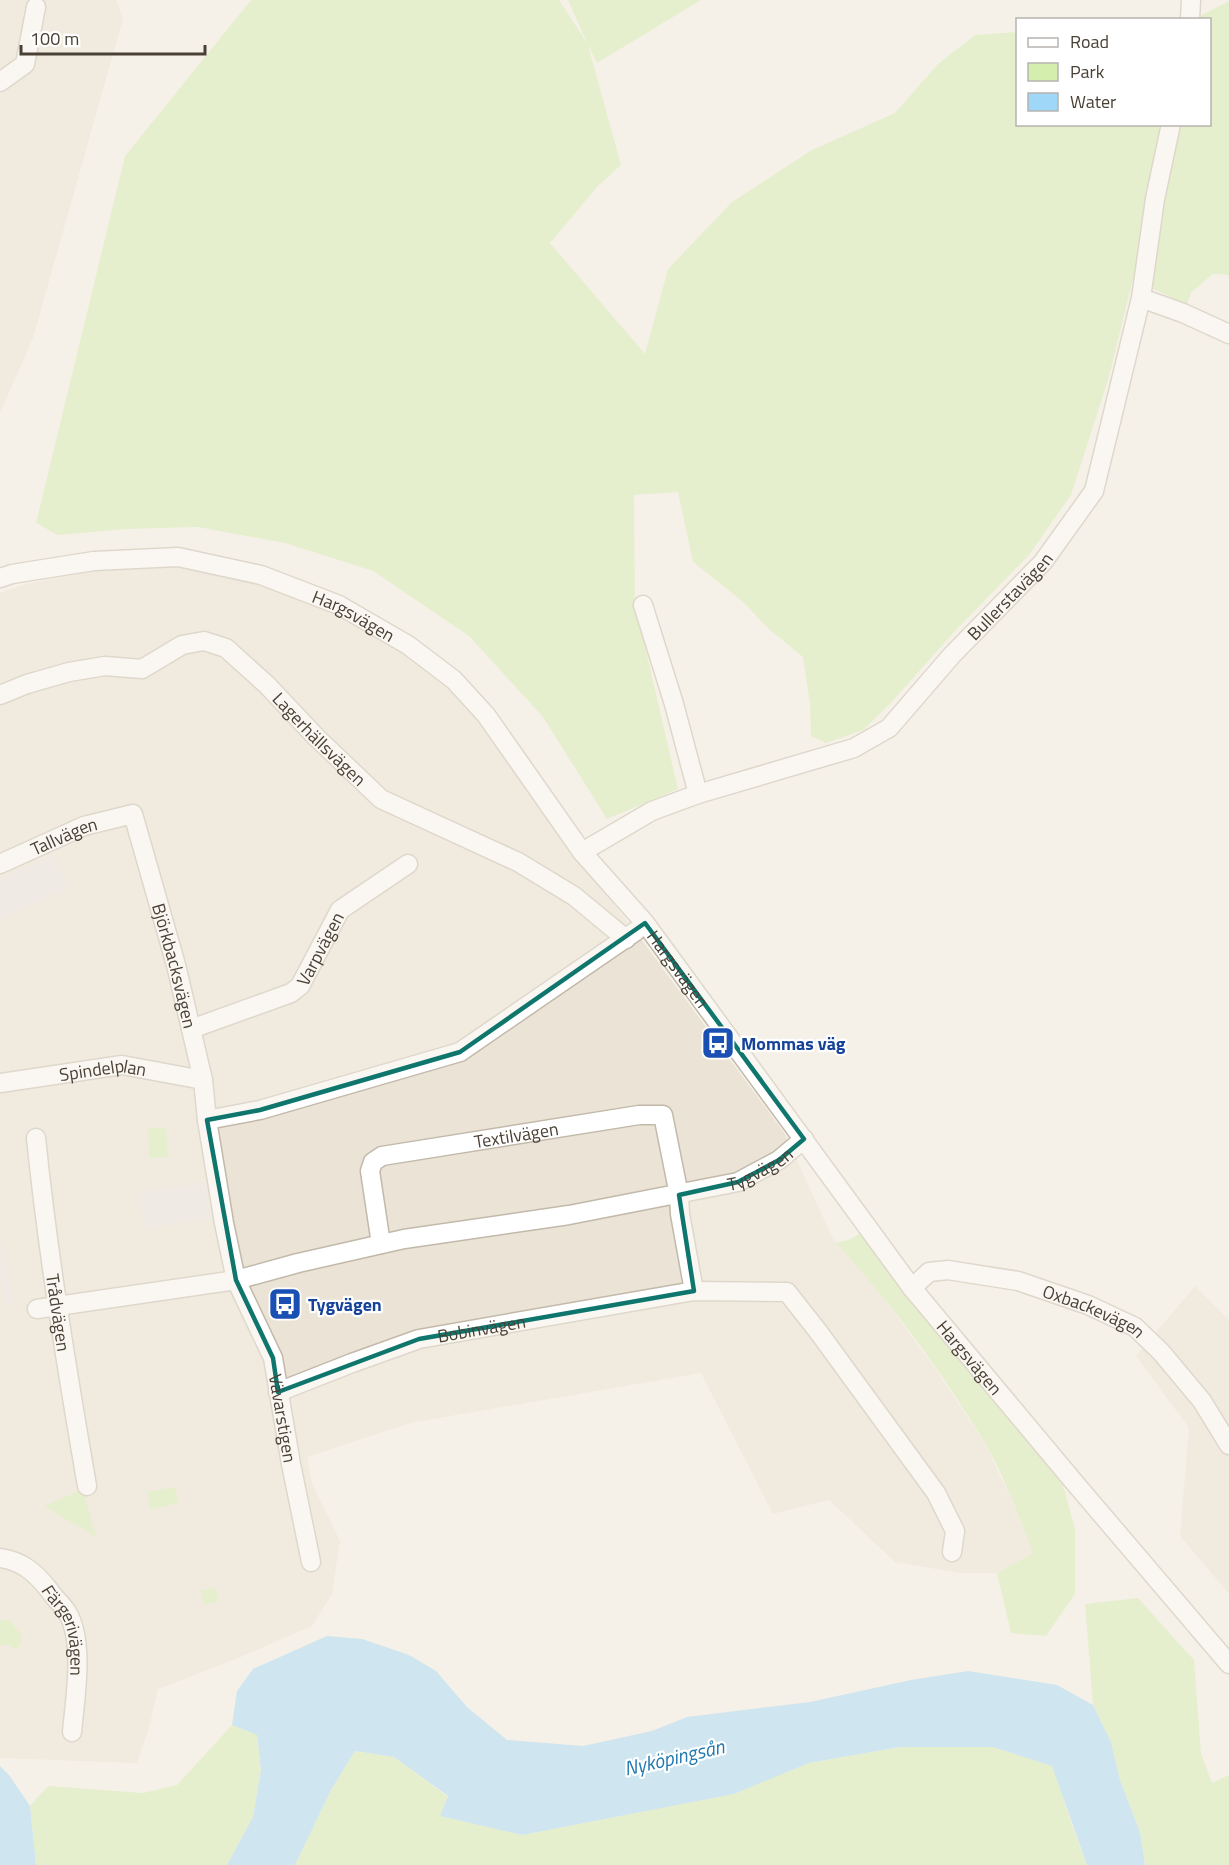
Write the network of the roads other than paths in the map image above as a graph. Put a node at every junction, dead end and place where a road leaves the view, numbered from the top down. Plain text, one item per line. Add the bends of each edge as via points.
1 (1191, 0) edge
2 (36, 7) dead end
3 (1190, 18) edge
4 (0, 82) edge
5 (1171, 126) edge
6 (1140, 298) junction
7 (1229, 334) edge
8 (0, 578) edge
9 (643, 605) dead end
10 (0, 695) edge
11 (698, 794) junction
12 (133, 814) joint
13 (582, 852) junction
14 (0, 864) edge
15 (408, 864) dead end
16 (645, 923) junction
17 (626, 939) junction
18 (191, 1029) junction
19 (203, 1080) junction
20 (0, 1083) edge
21 (207, 1120) junction
22 (36, 1138) dead end
23 (804, 1139) junction
24 (679, 1195) junction
25 (381, 1244) junction
26 (236, 1280) junction
27 (912, 1288) junction
28 (694, 1291) junction
29 (57, 1306) junction
30 (37, 1309) dead end
31 (278, 1392) junction
32 (1229, 1445) edge
33 (87, 1486) dead end
34 (952, 1552) dead end
35 (0, 1558) edge
36 (310, 1562) dead end
37 (1229, 1664) edge
38 (72, 1732) dead end

1 - 3 street
2 - 4 street via 25,64
5 - 6 street, Bullerstavägen
6 - 7 street
6 - 11 street, Bullerstavägen via 1094,491 1042,562 952,655 889,728 854,748
8 - 13 street, Hargsvägen via 94,561 178,557 261,575 339,605 408,645 454,680 486,715
9 - 11 street
10 - 17 street, Lagerhällsvägen via 69,672 105,666 142,669 182,645 204,641 226,648 381,799 518,862 574,896
11 - 13 street, Bullerstavägen via 652,811
12 - 14 street, Tallvägen via 84,826
12 - 18 street, Björkbacksvägen
13 - 16 street, Hargsvägen
15 - 18 street, Varpvägen via 340,910 300,986 291,993
16 - 17 street
16 - 23 street, Hargsvägen
17 - 21 street via 460,1052 260,1110
18 - 19 street, Björkbacksvägen
19 - 20 street, Spindelplan via 122,1065
19 - 21 street, Björkbacksvägen
21 - 26 street
22 - 29 street, Trådvägen
23 - 24 street, Tygvägen via 779,1160 738,1182
23 - 27 street, Hargsvägen
24 - 25 street, Tygvägen
24 - 25 street, Textilvägen via 663,1115 639,1114 382,1156 373,1162 370,1171
24 - 28 street
25 - 26 street, Tygvägen
26 - 29 street, Tygvägen
26 - 31 street, Vävarstigen via 273,1358
27 - 32 street, Oxbackevägen via 929,1272 948,1270 1018,1281 1088,1305 1135,1327 1202,1401
27 - 37 street, Hargsvägen
28 - 31 street, Bobinvägen via 419,1339
28 - 34 street, Bobinvägen via 787,1292 936,1493 955,1531
29 - 30 street, Tygvägen
29 - 33 street, Trådvägen
31 - 36 street, Vävarstigen
35 - 38 street, Färgerivägen via 14,1560 38,1576 68,1613 78,1666

